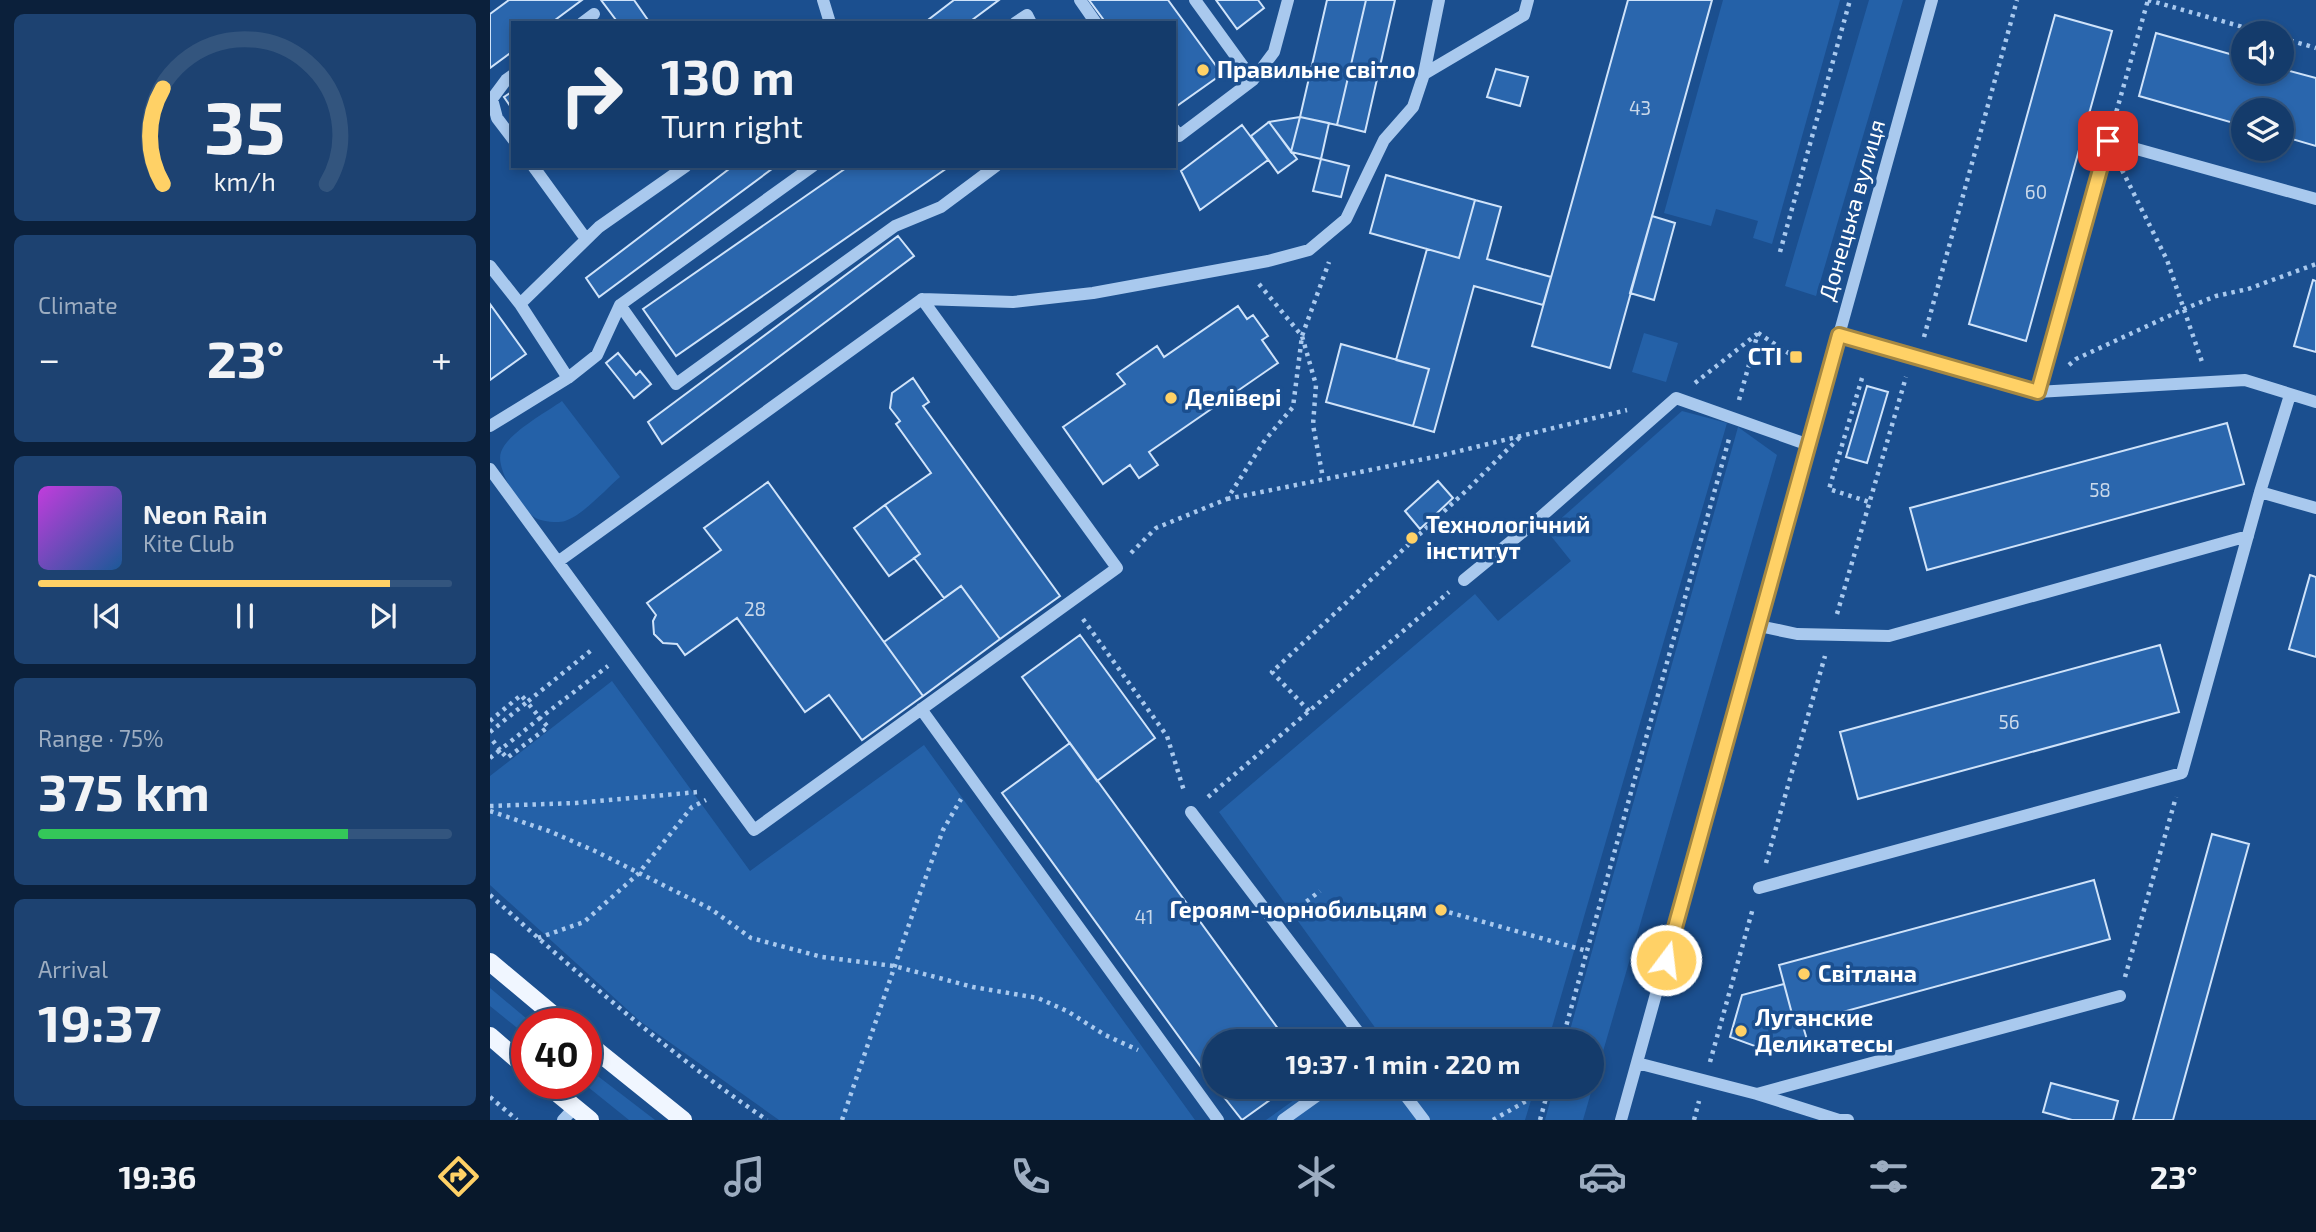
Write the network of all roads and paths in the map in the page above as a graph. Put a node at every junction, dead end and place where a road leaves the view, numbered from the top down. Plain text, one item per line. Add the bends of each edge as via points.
1 (823, 0) edge
2 (1080, 0) edge
3 (1195, 0) edge
4 (1288, 0) edge
5 (1439, 0) edge
6 (1528, 0) edge
7 (1850, 0) edge
8 (1932, 0) edge
9 (2017, 0) edge
10 (2147, 0) edge
11 (594, 14) dead end
12 (585, 21) edge
13 (829, 21) edge
14 (1017, 21) edge
15 (1030, 21) edge
16 (1095, 21) edge
17 (2231, 24) edge
18 (2294, 42) edge
19 (2316, 48) edge
20 (1424, 74) junction
21 (511, 76) edge
22 (1253, 80) junction
23 (1176, 132) edge
24 (511, 136) edge
25 (2108, 141) junction
26 (534, 168) edge
27 (683, 168) edge
28 (810, 168) edge
29 (993, 168) edge
30 (2316, 199) edge
31 (586, 239) junction
32 (1780, 252) dead end
33 (1331, 258) dead end
34 (2316, 264) edge
35 (490, 265) edge
36 (1244, 266) junction
37 (922, 299) junction
38 (520, 304) junction
39 (620, 305) junction
40 (2184, 309) junction
41 (1758, 333) junction
42 (1839, 335) junction
43 (1302, 336) junction
44 (1918, 358) junction
45 (1799, 360) dead end
46 (568, 377) junction
47 (1862, 378) dead end
48 (2209, 383) junction
49 (2038, 392) junction
50 (2290, 395) junction
51 (1676, 398) junction
52 (2316, 402) edge
53 (1734, 419) junction
54 (490, 426) edge
55 (1521, 436) junction
56 (1809, 445) junction
57 (490, 469) edge
58 (1323, 478) junction
59 (2260, 492) junction
60 (1227, 499) junction
61 (1870, 502) junction
62 (2316, 508) edge
63 (2248, 536) junction
64 (559, 561) junction
65 (1117, 568) junction
66 (1464, 580) joint
67 (1070, 602) junction
68 (1759, 626) junction
69 (1831, 635) junction
70 (612, 636) junction
71 (625, 652) junction
72 (527, 702) junction
73 (921, 709) junction
74 (1309, 711) junction
75 (540, 718) junction
76 (490, 721) edge
77 (490, 735) edge
78 (500, 750) junction
79 (490, 758) edge
80 (965, 770) junction
81 (2182, 773) junction
82 (724, 790) junction
83 (490, 809) edge
84 (1191, 812) junction
85 (638, 874) junction
86 (1759, 888) junction
87 (1320, 891) dead end
88 (490, 895) edge
89 (1441, 910) dead end
90 (1277, 925) junction
91 (538, 938) junction
92 (1587, 951) junction
93 (490, 962) edge
94 (894, 966) junction
95 (2120, 996) joint
96 (545, 1008) edge
97 (1356, 1029) edge
98 (1565, 1029) edge
99 (490, 1036) edge
100 (511, 1054) edge
101 (1170, 1054) junction
102 (602, 1055) edge
103 (1637, 1063) junction
104 (1704, 1081) junction
105 (1757, 1094) junction
106 (490, 1097) edge
107 (557, 1099) edge
108 (1312, 1099) edge
109 (1408, 1099) edge
110 (1529, 1099) edge
111 (1546, 1099) edge
112 (568, 1114) edge
113 (517, 1120) edge
114 (590, 1120) edge
115 (683, 1120) edge
116 (767, 1120) edge
117 (842, 1120) edge
118 (1218, 1120) edge
119 (1283, 1120) edge
120 (1424, 1120) edge
121 (1493, 1120) edge
122 (1540, 1120) edge
123 (1621, 1120) edge
124 (1694, 1120) edge
125 (1839, 1120) edge
126 (1848, 1120) edge

1 - 13 street
2 - 16 street
3 - 22 street
4 - 22 street via 1274,52
5 - 20 street
6 - 20 street via 1524,15
7 - 32 path
8 - 42 street, Донецька вулиця
9 - 44 path
10 - 17 path
10 - 25 path
11 - 12 street
14 - 15 street via 1027,15
18 - 19 path
20 - 36 street via 1413,107 1384,140 1346,219 1309,250
21 - 24 street via 492,99 497,118
22 - 23 street via 1179,136
25 - 30 street
25 - 40 path via 2167,260
25 - 49 street
26 - 31 street
27 - 31 street
28 - 39 street
29 - 39 street via 941,206 895,226 676,384
31 - 38 street
33 - 43 path
34 - 40 path
35 - 38 street
36 - 37 street via 1013,302
36 - 43 path
37 - 64 street
37 - 65 street
38 - 46 street
39 - 46 street via 597,355
40 - 48 path
40 - 49 path via 2076,359
41 - 45 path
41 - 51 path
41 - 53 path
42 - 44 street
42 - 56 street, Донецька вулиця
43 - 58 path via 1316,385 1313,425
43 - 60 path via 1293,407 1265,440
44 - 49 street
44 - 61 path via 1904,381
46 - 54 street
47 - 61 path via 1829,489
48 - 49 street
48 - 50 street via 2245,380
50 - 52 street
50 - 59 street
51 - 53 street
51 - 55 path
51 - 66 street
53 - 56 street
53 - 92 path
55 - 58 path
55 - 74 path via 1272,672
56 - 68 street, Донецька вулиця
57 - 64 street
58 - 60 path
59 - 62 street
59 - 63 street
60 - 65 path via 1156,528
61 - 69 path
63 - 69 street via 1889,636
63 - 81 street
64 - 70 street
65 - 67 street
66 - 74 path
67 - 73 street
67 - 84 path via 1167,736
68 - 69 street
68 - 103 street, Донецька вулиця
69 - 86 path
70 - 71 street
70 - 72 path
71 - 75 path
71 - 82 street
72 - 75 path
72 - 76 path via 521,695
72 - 77 path
73 - 80 street
73 - 82 street via 754,830
74 - 84 path
75 - 78 path
75 - 78 path via 548,727 507,758
77 - 78 path
78 - 79 path
80 - 94 path via 961,799 943,830
80 - 101 street
81 - 86 street
81 - 95 path
82 - 83 path
82 - 85 path via 692,807
83 - 85 path via 595,851
84 - 90 street
85 - 91 path via 584,922
85 - 94 path via 711,909 751,938 822,957
86 - 104 path
87 - 90 path
88 - 91 path
89 - 92 path
90 - 97 street
91 - 116 path via 667,1047
92 - 98 path
93 - 96 main road
94 - 101 path via 1038,998 1143,1052
94 - 117 path
95 - 105 street
99 - 100 main road
101 - 118 street
102 - 115 main road
103 - 104 street
103 - 123 street, Донецька вулиця
104 - 105 street
104 - 124 path
105 - 125 street
106 - 113 path
107 - 112 main road
108 - 119 street
109 - 120 street
110 - 121 path
111 - 122 path
112 - 114 main road
125 - 126 street

